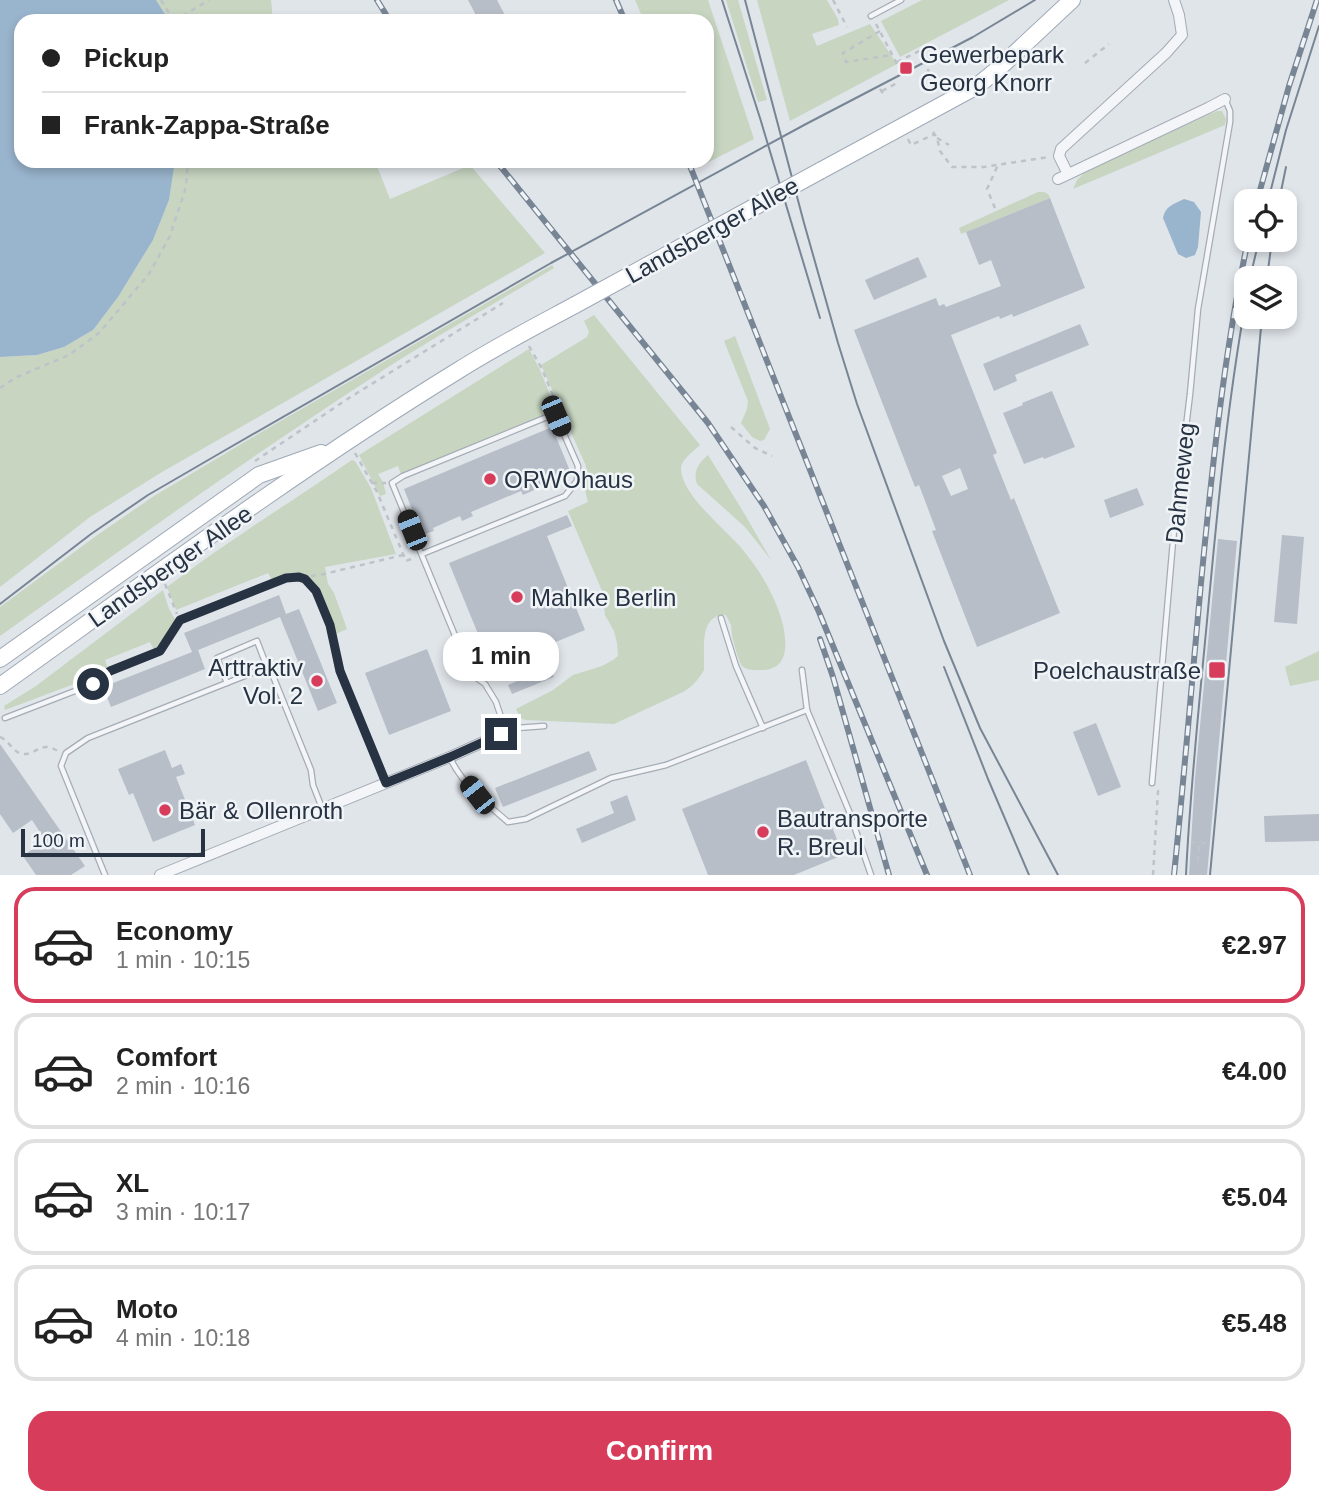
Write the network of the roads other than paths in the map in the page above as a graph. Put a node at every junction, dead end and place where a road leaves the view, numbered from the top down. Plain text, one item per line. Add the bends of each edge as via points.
1 (901, 0) edge
2 (1072, 0) edge
3 (1174, 0) edge
4 (871, 16) dead end
5 (1225, 99) joint
6 (340, 447) junction
7 (422, 554) junction
8 (721, 618) dead end
9 (0, 659) edge
10 (267, 667) junction
11 (802, 670) dead end
12 (227, 683) junction
13 (0, 686) edge
14 (807, 710) junction
15 (5, 718) dead end
16 (544, 726) dead end
17 (763, 728) junction
18 (501, 734) junction
19 (450, 757) junction
20 (386, 783) junction
21 (1152, 783) road end
22 (322, 809) junction
23 (105, 875) edge
24 (160, 875) edge
25 (871, 875) edge

1 - 4 lane
2 - 6 main road, Landsberger Allee, bridge via 976,86 459,370
3 - 5 street via 1182,35 1061,149 1063,176
5 - 21 lane, Dahmeweg via 1230,122 1198,309
6 - 9 main road, Landsberger Allee via 259,474
6 - 13 main road, Landsberger Allee
7 - 7 lane via 565,496 577,481 578,466 556,416 393,483
7 - 18 lane via 471,674 485,684 496,702
8 - 17 lane
10 - 12 lane
10 - 12 lane via 257,641 217,658
10 - 22 lane via 311,770
11 - 14 lane
12 - 23 lane via 89,738 66,753 61,766
14 - 17 lane
14 - 25 lane
15 - 20 lane via 93,684 110,671 160,651 180,620 299,577 316,591 330,625 340,671
16 - 18 lane
17 - 19 lane via 666,765 611,778 526,819 508,822 477,795
18 - 19 street
19 - 20 street
20 - 22 street
22 - 24 street

